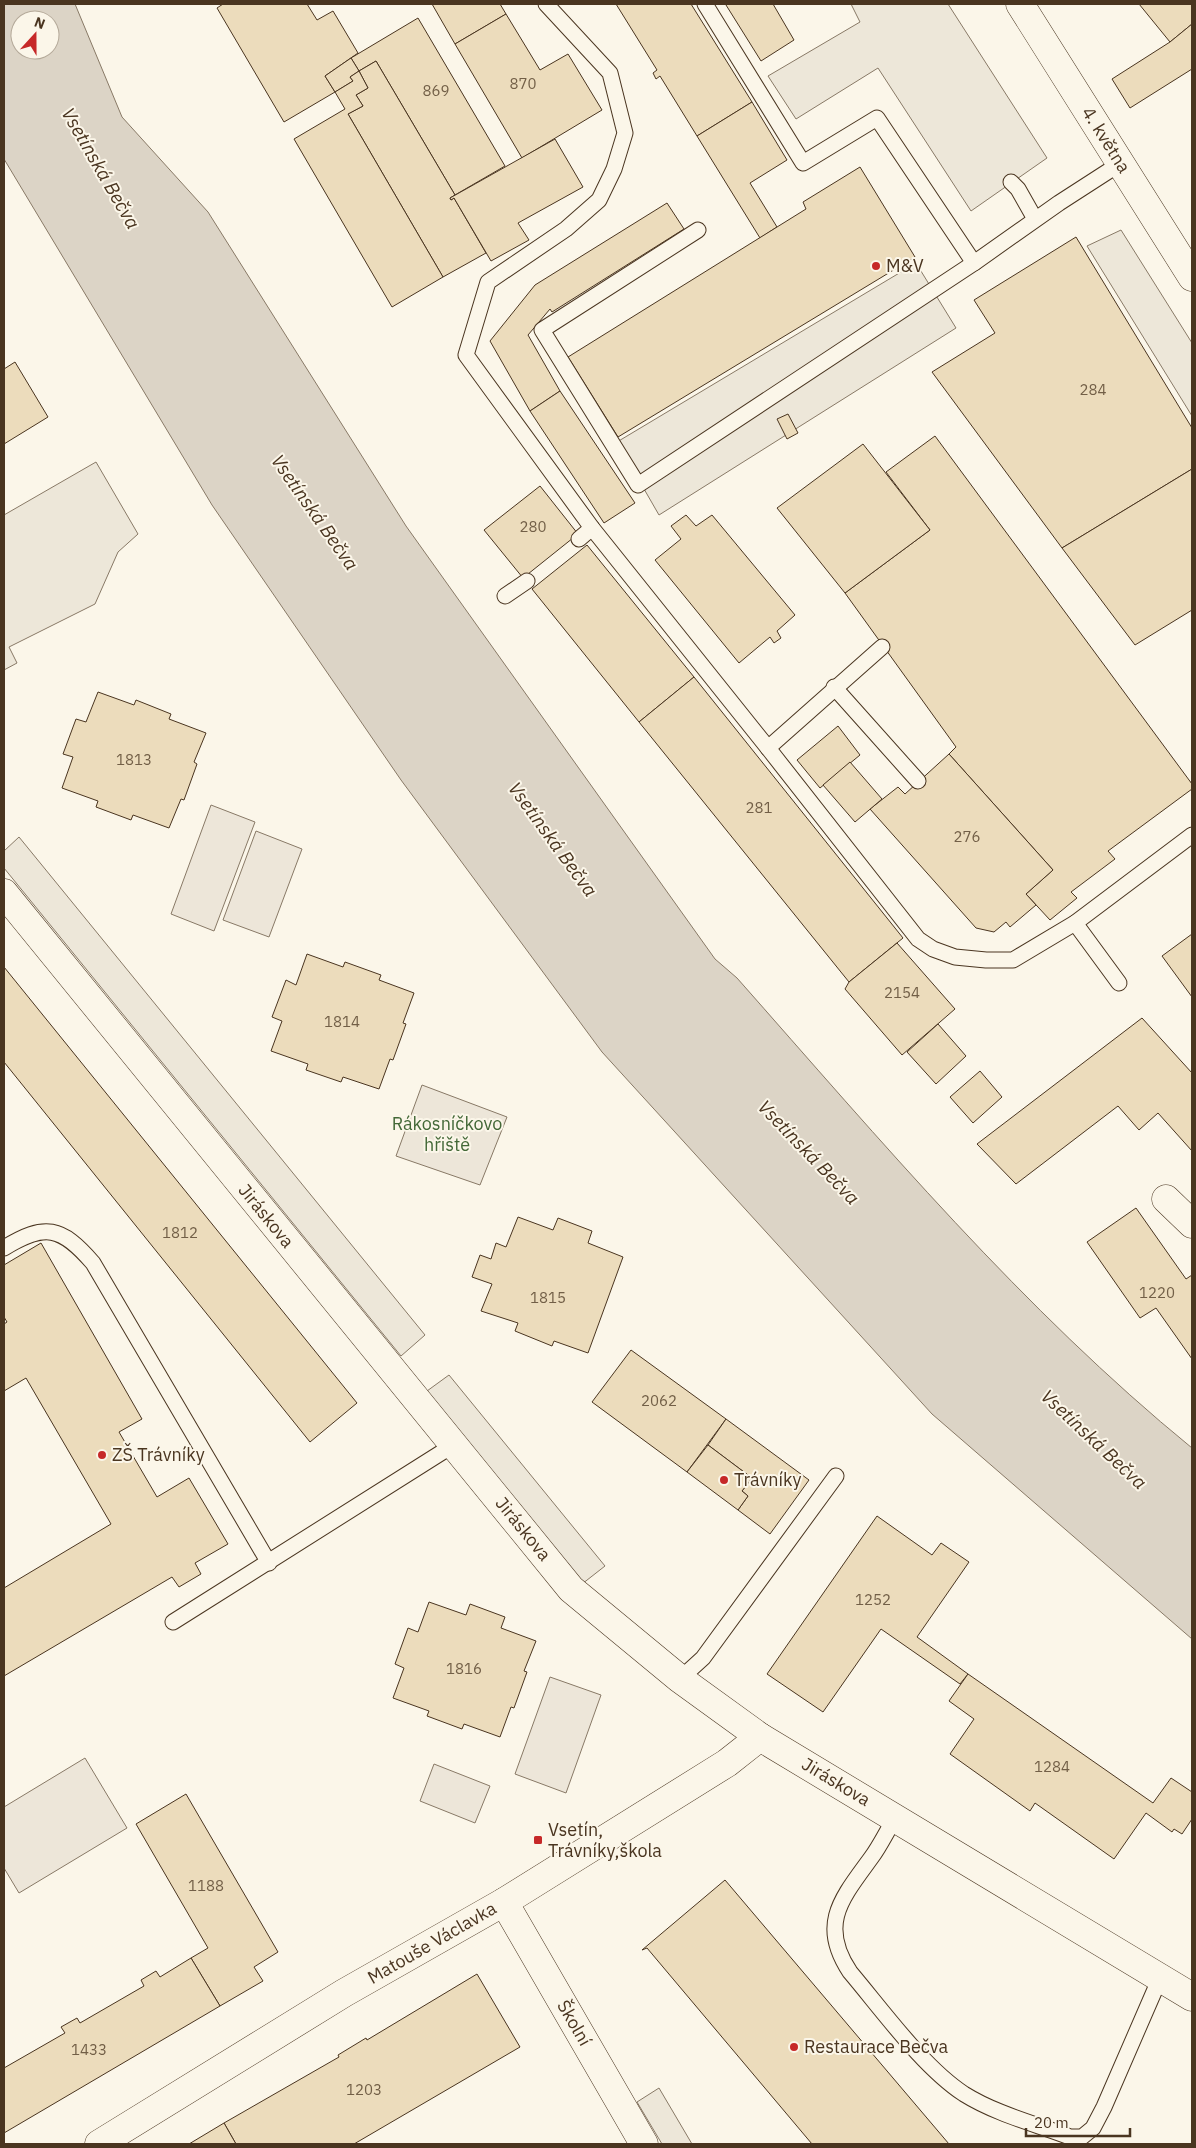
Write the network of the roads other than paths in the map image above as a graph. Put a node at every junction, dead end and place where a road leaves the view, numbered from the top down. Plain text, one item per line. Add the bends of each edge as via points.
1 (546, 4) edge
2 (705, 4) edge
3 (1020, 4) edge
4 (1121, 163) junction
5 (1011, 182) dead end
6 (1035, 219) junction
7 (698, 230) dead end
8 (974, 263) junction
9 (1192, 277) edge
10 (592, 528) junction
11 (579, 539) dead end
12 (527, 580) dead end
13 (505, 596) dead end
14 (882, 647) dead end
15 (834, 687) junction
16 (768, 748) junction
17 (918, 781) dead end
18 (1192, 835) edge
19 (4, 893) edge
20 (1075, 924) junction
21 (1119, 982) dead end
22 (1166, 1199) dead end
23 (1192, 1224) edge
24 (4, 1248) edge
25 (455, 1444) junction
26 (836, 1476) dead end
27 (269, 1563) junction
28 (173, 1622) dead end
29 (680, 1679) junction
30 (760, 1737) junction
31 (895, 1818) junction
32 (504, 1902) junction
33 (1160, 1978) junction
34 (1192, 1997) edge
35 (99, 2144) edge
36 (644, 2144) edge

1 - 10 lane via 610,73 625,133 614,169 599,200 566,229 488,282 466,355
2 - 8 lane via 803,163 877,118
3 - 4 street, 4. května
4 - 6 lane
4 - 9 street, 4. května
5 - 6 lane
6 - 8 lane
7 - 8 lane via 542,330 638,485
10 - 11 lane
10 - 16 lane
12 - 13 lane
14 - 15 lane
15 - 16 lane
15 - 17 lane
16 - 20 lane via 918,939 933,948 956,957 1013,960
18 - 20 lane
19 - 25 street, Jiráskova
20 - 21 lane
22 - 23 street
24 - 27 lane via 25,1235 42,1230 59,1234 77,1244 92,1262
25 - 27 lane
25 - 29 street, Jiráskova via 571,1589
26 - 29 lane via 703,1658
27 - 28 lane
29 - 30 street, Jiráskova
30 - 31 street, Jiráskova
30 - 32 street, Matouše Václavka via 726,1763
31 - 33 street, Jiráskova
31 - 33 lane via 840,1902 835,1919 835,1939 840,1957 850,1972 928,2064 965,2094 982,2104 1070,2137 1082,2137 1093,2128 1104,2107
32 - 35 street, Matouše Václavka via 344,1992
32 - 36 street, Školní
33 - 34 street, Jiráskova

